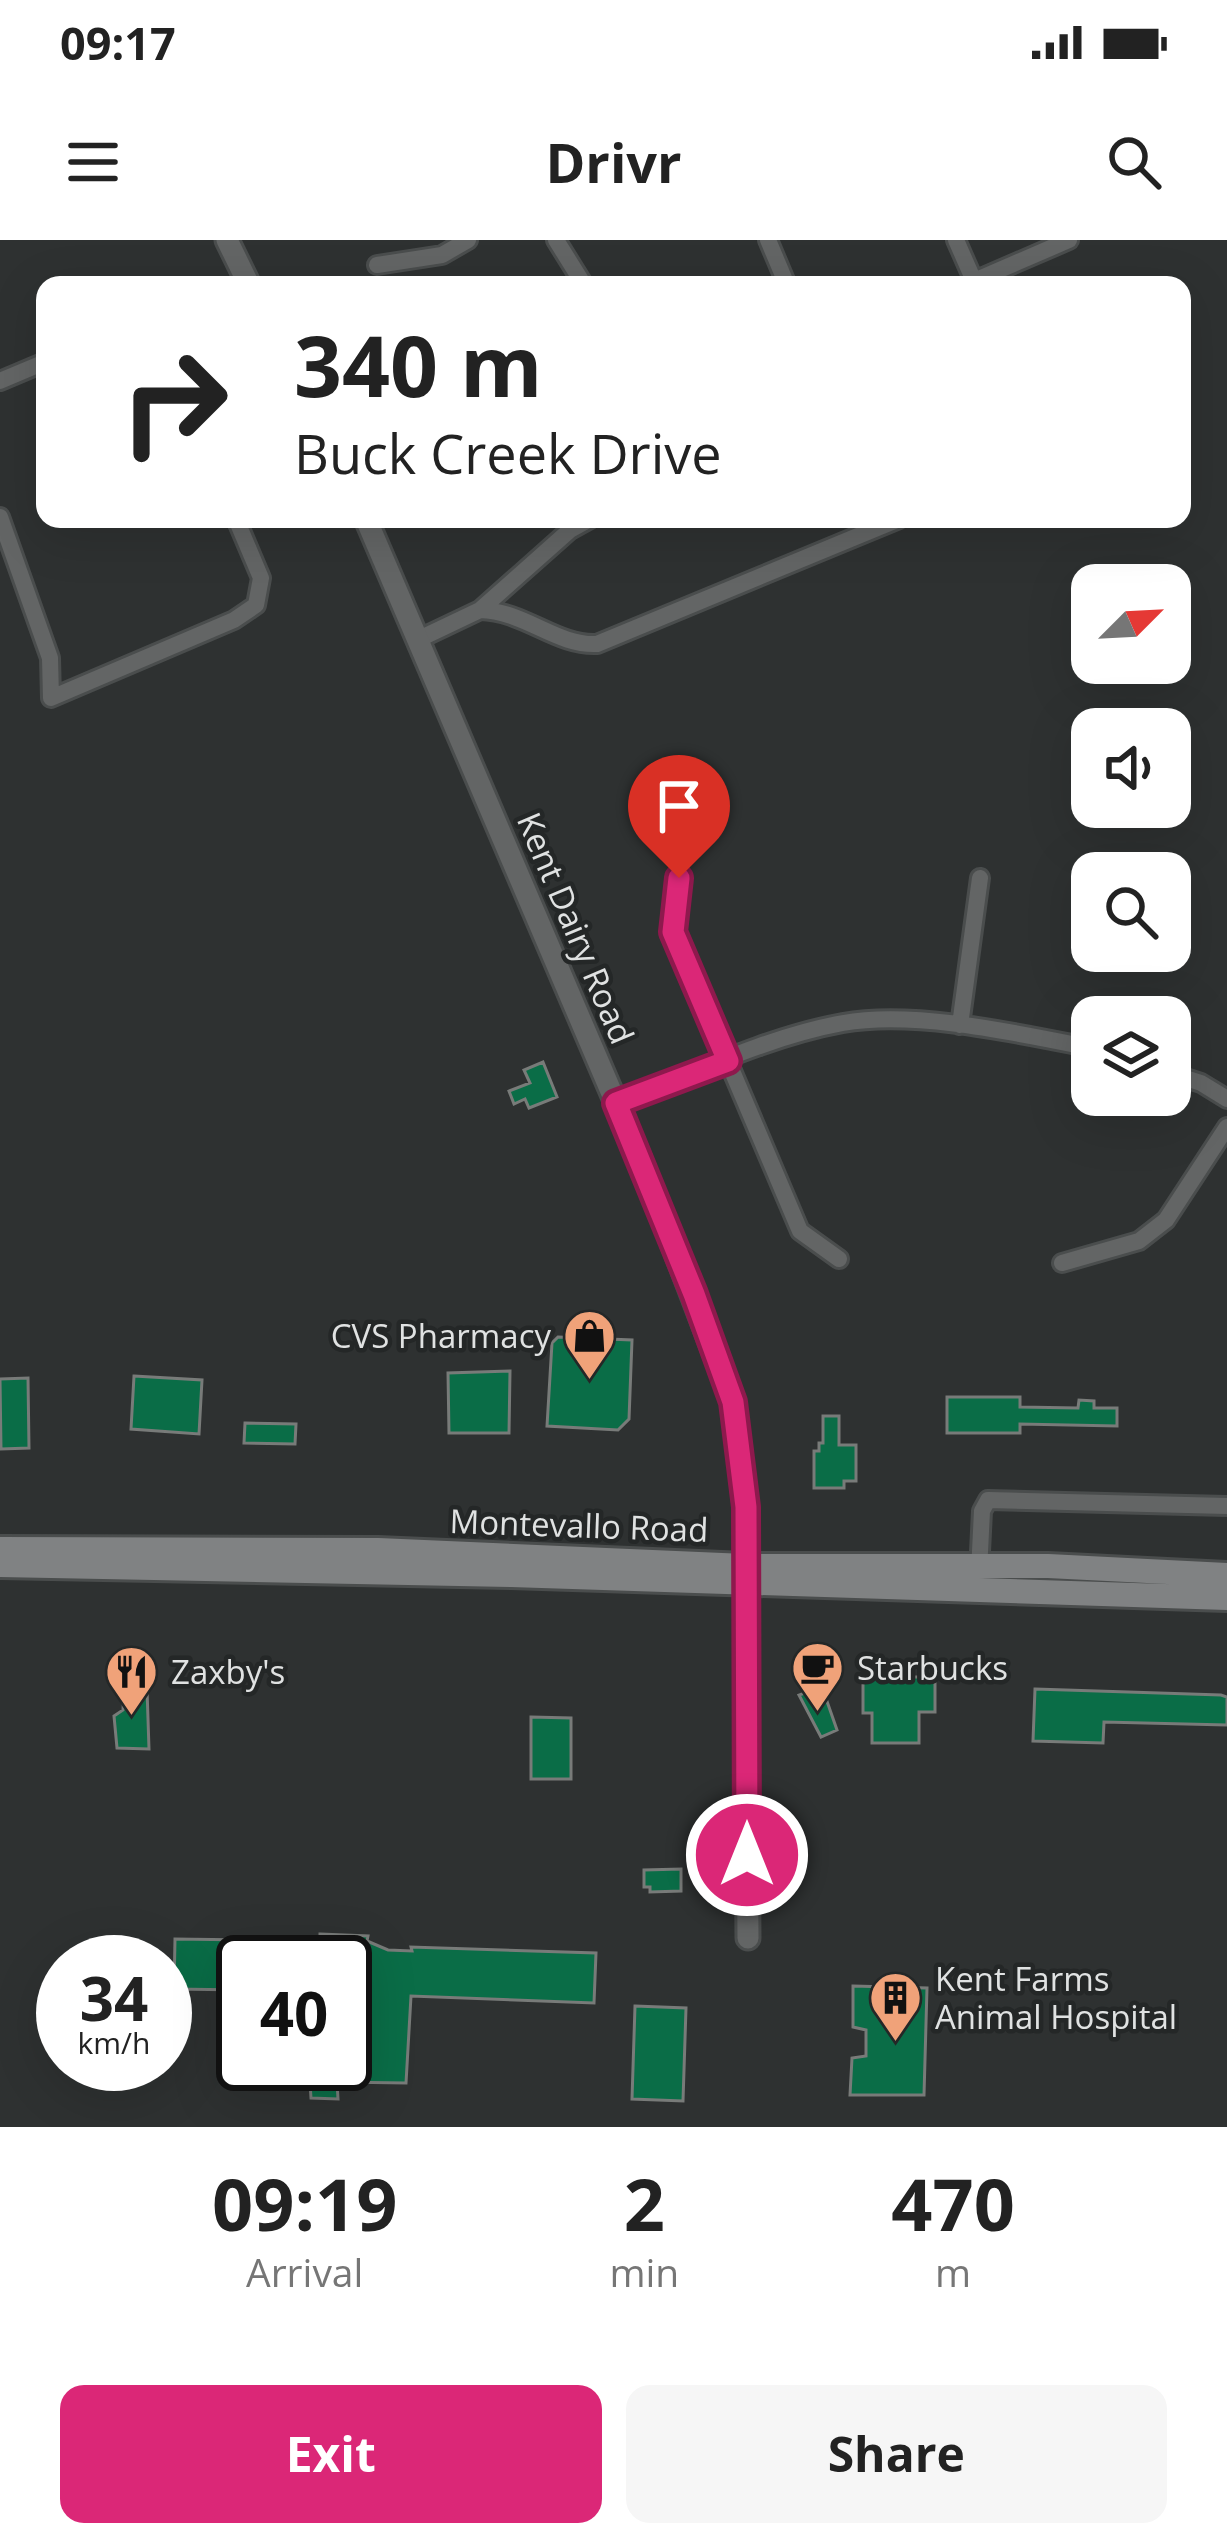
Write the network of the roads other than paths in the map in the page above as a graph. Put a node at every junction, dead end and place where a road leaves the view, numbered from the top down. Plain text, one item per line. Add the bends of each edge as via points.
1 (227, 240) edge
2 (468, 240) edge
3 (556, 240) edge
4 (768, 240) edge
5 (956, 240) edge
6 (1069, 240) edge
7 (376, 265) dead end
8 (245, 276) edge
9 (580, 276) edge
10 (783, 276) edge
11 (967, 276) edge
12 (985, 276) edge
13 (36, 366) edge
14 (0, 381) edge
15 (0, 517) edge
16 (240, 528) edge
17 (370, 528) edge
18 (574, 528) edge
19 (877, 528) edge
20 (480, 610) junction
21 (417, 640) junction
22 (679, 878) dead end
23 (980, 878) dead end
24 (960, 1025) junction
25 (1071, 1044) edge
26 (728, 1061) junction
27 (1191, 1080) edge
28 (1227, 1099) edge
29 (616, 1103) junction
30 (1227, 1127) edge
31 (839, 1259) dead end
32 (1062, 1262) dead end
33 (1227, 1506) edge
34 (0, 1549) edge
35 (0, 1565) edge
36 (746, 1574) junction
37 (1227, 1575) edge
38 (979, 1578) junction
39 (1227, 1598) edge
40 (748, 1937) dead end

1 - 8 street
2 - 7 street via 442,255
3 - 9 street
4 - 10 street
5 - 11 street
6 - 12 street
13 - 14 street
15 - 16 street via 50,658 51,698 256,605 261,578
17 - 21 street, Kent Dairy Road
18 - 20 street
19 - 20 street via 597,644
20 - 21 street
21 - 29 street, Kent Dairy Road
22 - 26 street via 673,932
23 - 24 street
24 - 25 street
24 - 26 street via 848,1022
26 - 29 street
26 - 31 street via 800,1232
27 - 28 street
29 - 36 street, Kent Dairy Road via 733,1402
30 - 32 street via 1153,1231
33 - 38 street via 988,1500
34 - 36 main road, Montevallo Road via 356,1550
35 - 36 main road, Montevallo Road
36 - 38 main road, Montevallo Road
36 - 40 street, Kent Dairy Road
37 - 38 main road, Montevallo Road
38 - 39 main road, Montevallo Road

